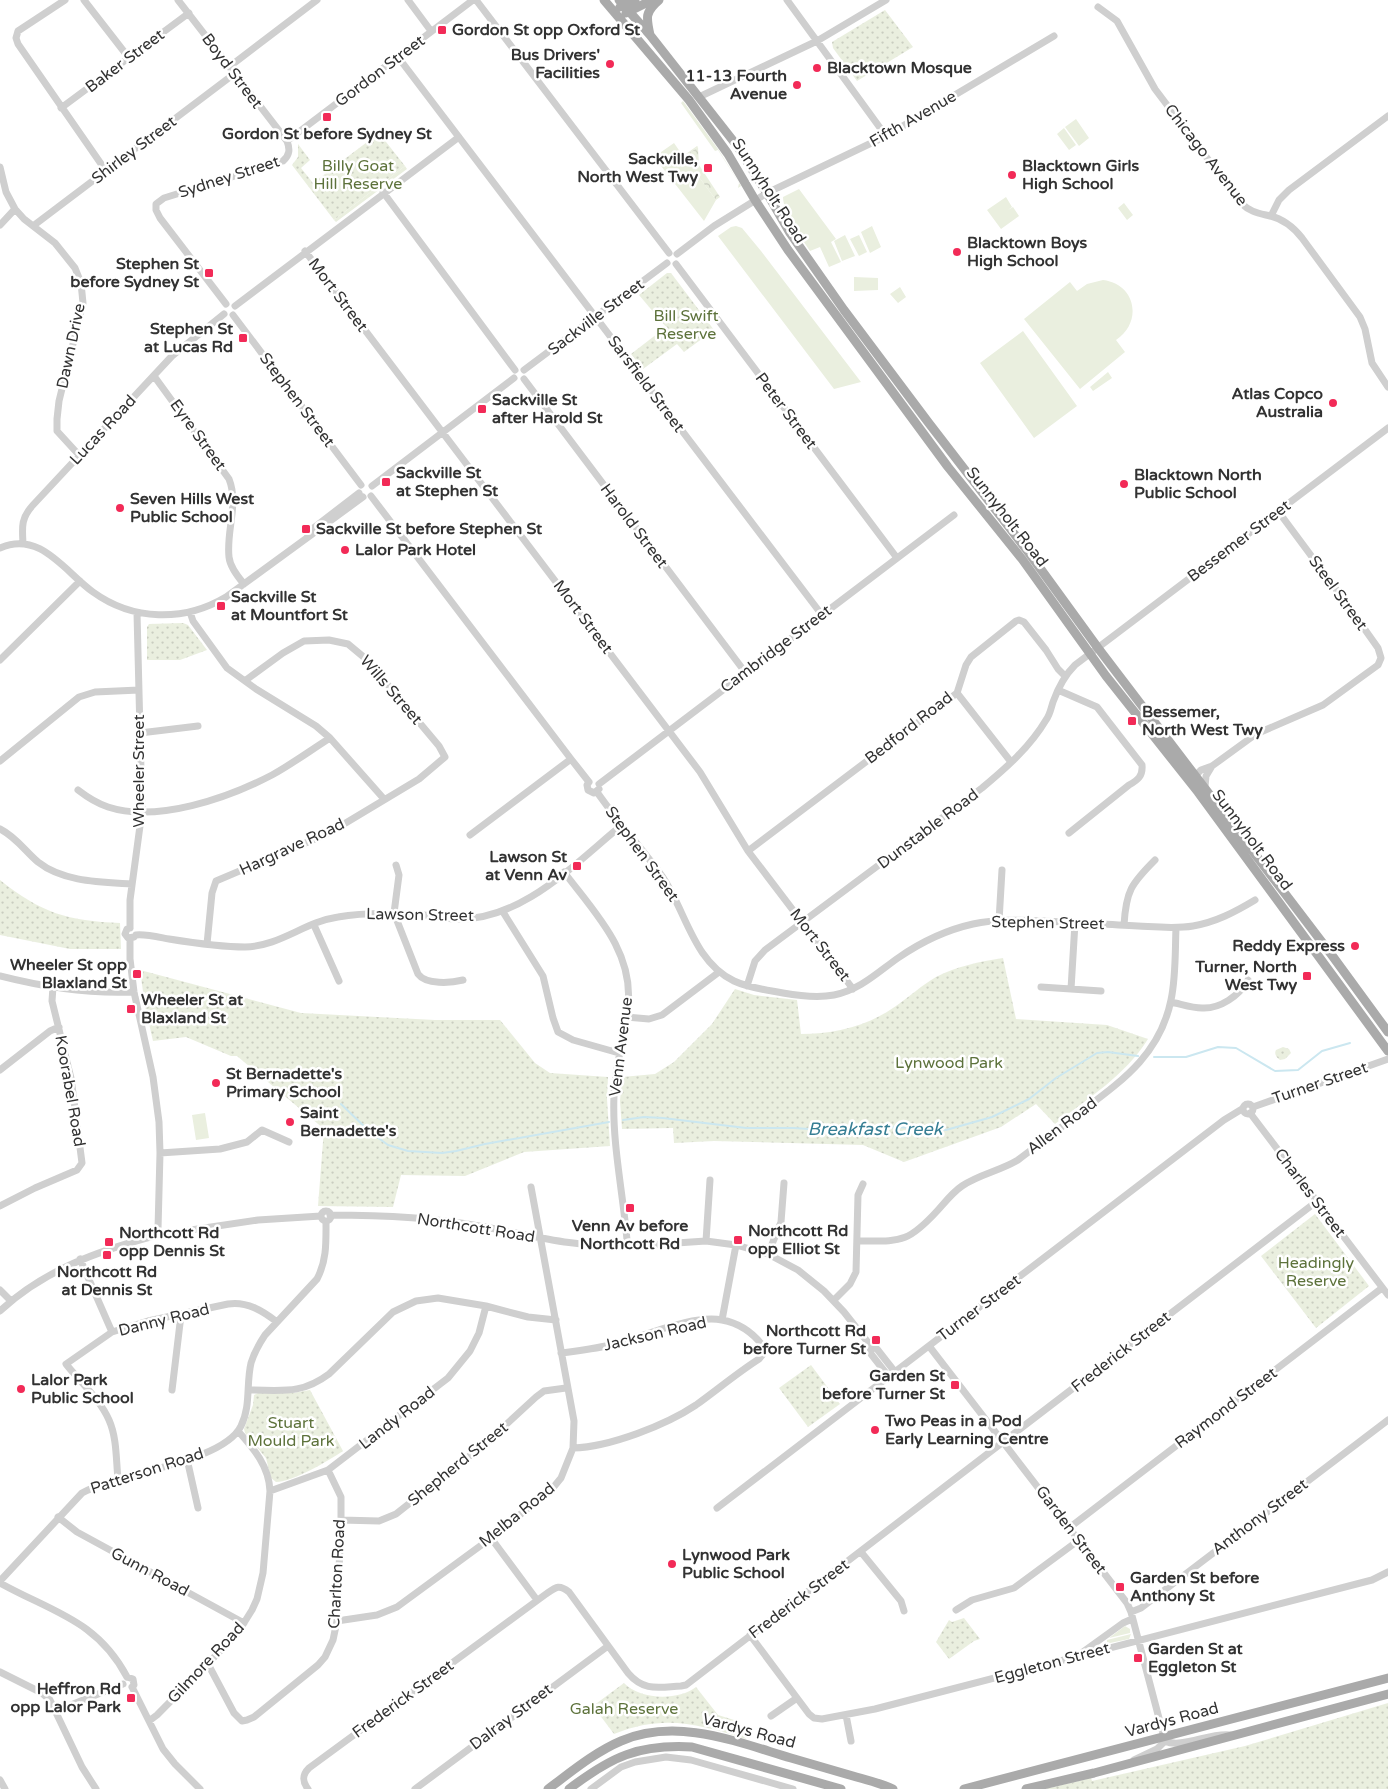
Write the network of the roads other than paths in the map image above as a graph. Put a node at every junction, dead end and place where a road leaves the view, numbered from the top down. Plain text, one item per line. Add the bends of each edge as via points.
1 (65, 0) edge
2 (84, 0) edge
3 (178, 0) edge
4 (317, 0) edge
5 (408, 0) edge
6 (474, 0) edge
7 (604, 0) edge
8 (635, 0) edge
9 (652, 0) edge
10 (660, 0) edge
11 (786, 0) edge
12 (886, 0) edge
13 (624, 5) edge
14 (1098, 7) dead end
15 (189, 13) junction
16 (617, 15) junction
17 (431, 32) junction
18 (650, 35) junction
19 (1054, 36) dead end
20 (817, 41) junction
21 (398, 57) junction
22 (129, 58) junction
23 (229, 67) junction
24 (234, 74) junction
25 (699, 98) junction
26 (61, 108) junction
27 (1388, 116) edge
28 (886, 136) junction
29 (459, 137) junction
30 (287, 141) junction
31 (0, 167) edge
32 (106, 171) junction
33 (383, 192) junction
34 (767, 193) junction
35 (755, 200) junction
36 (15, 209) junction
37 (1271, 216) junction
38 (0, 226) edge
39 (33, 226) junction
40 (305, 251) junction
41 (673, 253) junction
42 (667, 263) junction
43 (676, 264) junction
44 (226, 304) junction
45 (235, 306) junction
46 (224, 314) junction
47 (233, 316) junction
48 (596, 317) junction
49 (515, 370) junction
50 (524, 370) junction
51 (154, 376) junction
52 (514, 378) junction
53 (524, 379) junction
54 (1388, 386) edge
55 (1388, 428) edge
56 (443, 433) junction
57 (79, 455) junction
58 (360, 485) junction
59 (372, 486) junction
60 (361, 495) junction
61 (371, 496) junction
62 (1278, 511) junction
63 (954, 515) dead end
64 (22, 543) junction
65 (0, 548) edge
66 (897, 558) junction
67 (80, 581) junction
68 (244, 584) junction
69 (190, 612) junction
70 (137, 613) junction
71 (822, 615) junction
72 (1094, 651) junction
73 (0, 660) edge
74 (745, 672) junction
75 (1066, 676) junction
76 (246, 680) junction
77 (139, 690) junction
78 (1058, 690) junction
79 (957, 693) junction
80 (198, 726) dead end
81 (669, 730) junction
82 (140, 733) junction
83 (330, 738) junction
84 (446, 757) joint
85 (571, 759) junction
86 (0, 761) edge
87 (1011, 762) junction
88 (1212, 766) junction
89 (1196, 775) junction
90 (589, 782) junction
91 (599, 784) junction
92 (78, 790) dead end
93 (1201, 790) junction
94 (597, 792) junction
95 (384, 799) junction
96 (142, 811) junction
97 (622, 825) junction
98 (0, 829) edge
99 (1069, 833) dead end
100 (470, 835) dead end
101 (748, 851) junction
102 (1155, 860) dead end
103 (396, 865) dead end
104 (1002, 870) dead end
105 (564, 872) junction
106 (132, 884) junction
107 (1254, 900) dead end
108 (503, 912) junction
109 (394, 913) junction
110 (999, 921) junction
111 (802, 923) junction
112 (1075, 923) junction
113 (314, 925) junction
114 (1124, 925) junction
115 (1176, 928) junction
116 (133, 937) junction
117 (207, 944) junction
118 (719, 972) junction
119 (0, 976) edge
120 (463, 980) dead end
121 (1248, 980) dead end
122 (339, 981) dead end
123 (747, 986) junction
124 (53, 987) junction
125 (1041, 987) dead end
126 (853, 989) junction
127 (1071, 989) junction
128 (1102, 991) dead end
129 (134, 992) junction
130 (1171, 1002) junction
131 (626, 1017) junction
132 (59, 1027) junction
133 (1388, 1032) edge
134 (1388, 1051) edge
135 (619, 1053) junction
136 (1388, 1059) edge
137 (0, 1070) edge
138 (1251, 1110) junction
139 (289, 1142) dead end
140 (160, 1153) junction
141 (710, 1180) dead end
142 (784, 1183) dead end
143 (863, 1184) dead end
144 (531, 1187) dead end
145 (1316, 1202) junction
146 (0, 1206) edge
147 (326, 1217) junction
148 (159, 1233) junction
149 (540, 1238) junction
150 (706, 1241) junction
151 (857, 1241) junction
152 (627, 1244) junction
153 (736, 1245) junction
154 (768, 1254) junction
155 (80, 1259) junction
156 (1382, 1288) junction
157 (0, 1290) edge
158 (1388, 1295) edge
159 (834, 1300) junction
160 (11, 1301) junction
161 (486, 1306) junction
162 (0, 1311) edge
163 (181, 1315) junction
164 (556, 1320) junction
165 (722, 1320) junction
166 (277, 1322) junction
167 (112, 1332) junction
168 (870, 1345) junction
169 (929, 1346) junction
170 (561, 1353) junction
171 (896, 1372) junction
172 (889, 1377) junction
173 (566, 1388) junction
174 (172, 1390) dead end
175 (249, 1390) junction
176 (1388, 1420) edge
177 (238, 1431) junction
178 (1004, 1442) junction
179 (573, 1448) junction
180 (187, 1459) junction
181 (328, 1470) junction
182 (118, 1479) junction
183 (270, 1491) junction
184 (198, 1508) dead end
185 (717, 1508) dead end
186 (58, 1517) junction
187 (341, 1520) junction
188 (1070, 1528) junction
189 (491, 1538) junction
190 (1079, 1540) junction
191 (861, 1552) junction
192 (1388, 1572) edge
193 (0, 1582) edge
194 (538, 1600) junction
195 (956, 1610) dead end
196 (904, 1611) dead end
197 (1132, 1616) junction
198 (337, 1621) junction
199 (244, 1624) junction
200 (750, 1635) junction
201 (1138, 1640) junction
202 (608, 1646) junction
203 (1076, 1657) junction
204 (208, 1664) junction
205 (0, 1672) edge
206 (1388, 1678) edge
207 (125, 1681) junction
208 (1388, 1694) edge
209 (797, 1698) junction
210 (56, 1711) junction
211 (846, 1715) junction
212 (771, 1716) dead end
213 (149, 1720) junction
214 (1232, 1736) junction
215 (1164, 1738) junction
216 (851, 1741) dead end
217 (1122, 1765) junction
218 (0, 1780) edge
219 (5, 1789) edge
220 (96, 1789) edge
221 (200, 1789) edge
222 (308, 1789) edge
223 (415, 1789) edge
224 (548, 1789) edge
225 (569, 1789) edge
226 (591, 1789) edge
227 (793, 1789) edge
228 (841, 1789) edge
229 (893, 1789) edge
230 (964, 1789) edge
231 (1026, 1789) edge

1 - 26 street via 18,31 16,38
2 - 22 street
3 - 15 street, Boyd Street
4 - 23 street
5 - 17 street
6 - 17 street, Gordon Street
6 - 41 street
7 - 16 main road, Sunnyholt Road
8 - 13 main road
9 - 13 main road
10 - 18 main road via 647,14
11 - 20 street
12 - 20 street
13 - 16 main road
13 - 18 main road, Sunnyholt Road
14 - 37 street, Chicago Avenue via 1117,21 1155,89 1236,197 1251,211
15 - 22 street, Baker Street
15 - 23 street, Boyd Street
16 - 35 main road, Sunnyholt Road via 689,100 728,154
17 - 21 street, Gordon Street
18 - 25 main road, Sunnyholt Road
19 - 28 street, Fifth Avenue
20 - 25 street
20 - 28 street
21 - 29 street, Sarsfield Street
21 - 30 street, Gordon Street
22 - 26 street, Baker Street
23 - 24 street, Boyd Street
24 - 30 street, Boyd Street
24 - 32 street, Shirley Street
25 - 34 main road, Sunnyholt Road via 738,147
26 - 32 street
27 - 37 street via 1289,190
28 - 34 street, Fifth Avenue
29 - 33 street
29 - 48 street, Sarsfield Street
30 - 44 street, Sydney Street via 289,153 282,161 164,198 156,204 160,218
31 - 36 street, Dawn Drive via 7,195
32 - 39 street, Shirley Street
33 - 40 street
33 - 49 street
34 - 35 street
34 - 72 main road, Sunnyholt Road via 790,233 844,310 1029,553
35 - 41 street
35 - 72 main road, Sunnyholt Road via 788,250 948,466
36 - 38 street
36 - 39 street, Dawn Drive
37 - 54 street, Chicago Avenue via 1298,233 1357,313 1365,329 1372,362
39 - 57 street, Dawn Drive via 62,251 75,268 80,283 83,303 57,419 58,431
40 - 45 street
40 - 56 street, Mort Street
41 - 42 street via 666,256
41 - 43 street via 679,259
42 - 43 street
42 - 48 street, Sackville Street
43 - 66 street, Peter Street
44 - 45 street
44 - 46 street
45 - 47 street
46 - 47 street
46 - 51 street, Lucas Road via 181,347
47 - 58 street, Stephen Street
48 - 50 street, Sackville Street
48 - 71 street, Sarsfield Street
49 - 50 street
49 - 52 street
50 - 53 street
51 - 57 street, Lucas Road
51 - 68 street, Eyre Street via 229,479 233,496 228,557
52 - 53 street
52 - 56 street
53 - 74 street, Harold Street
55 - 62 street, Bessemer Street
56 - 59 street
56 - 81 street, Mort Street
57 - 64 street, Lucas Road via 27,512 23,521
58 - 59 street via 367,482
58 - 60 street
59 - 61 street
60 - 61 street
60 - 68 street
61 - 85 street
62 - 72 street, Bessemer Street
62 - 88 street, Steel Street via 1378,648 1382,658 1378,665 1330,700 1260,732
63 - 66 street, Cambridge Street
64 - 65 street
64 - 67 street via 52,555
66 - 71 street, Cambridge Street
67 - 70 street via 104,600
67 - 73 street
68 - 69 street via 217,602
69 - 70 street via 164,616
69 - 76 street via 227,668
70 - 77 street, Wheeler Street
71 - 74 street, Cambridge Street
72 - 75 street, Dunstable Road
72 - 89 main road, Sunnyholt Road
72 - 93 main road, Sunnyholt Road
74 - 81 street, Cambridge Street
75 - 78 street, Dunstable Road
75 - 79 street, Bedford Road via 1033,632 1019,620 971,657
76 - 83 street
76 - 84 street, Wills Street via 304,641 329,640 348,644 366,659
77 - 82 street, Wheeler Street
77 - 86 street via 95,692 79,697
78 - 87 street, Dunstable Road via 1048,718
78 - 99 street via 1097,707 1142,765 1142,774 1136,782
79 - 87 street
79 - 101 street, Bedford Road
80 - 82 street
81 - 91 street, Cambridge Street
81 - 101 street, Mort Street via 700,772
82 - 96 street, Wheeler Street
83 - 95 street
83 - 96 street via 273,774 226,796 188,806
84 - 95 street, Hargrave Road
85 - 90 street
85 - 100 street
87 - 111 street, Dunstable Road via 982,788
88 - 89 street, Steel Street
88 - 93 street
89 - 93 main road, Sunnyholt Road
90 - 91 street via 595,780
90 - 94 street via 588,790
91 - 94 street
92 - 96 street via 108,807
93 - 133 main road, Sunnyholt Road
93 - 134 main road, Sunnyholt Road
94 - 97 street, Stephen Street
95 - 117 street, Hargrave Road via 329,833 216,882
96 - 106 street, Wheeler Street
97 - 105 street, Lawson Street
97 - 118 street, Stephen Street via 670,888 704,956
98 - 106 street via 58,874
101 - 111 street, Mort Street
102 - 114 street via 1130,889
103 - 109 street via 399,875
104 - 110 street
105 - 108 street, Lawson Street via 523,902
105 - 131 street, Venn Avenue via 606,928 622,958 628,982
106 - 116 street, Wheeler Street via 129,915 130,928 135,930
107 - 115 street, Stephen Street via 1213,921
108 - 109 street, Lawson Street via 454,919
108 - 135 street via 542,976 558,1032 572,1040
109 - 113 street, Lawson Street via 334,917
109 - 120 street via 421,978
110 - 112 street, Stephen Street
110 - 126 street, Stephen Street via 945,932 914,947
111 - 123 street, Dunstable Road via 760,955
111 - 126 street, Mort Street
112 - 114 street, Stephen Street
112 - 127 street
113 - 117 street, Lawson Street via 260,946
113 - 122 street
114 - 115 street, Stephen Street
115 - 130 street, Allen Road
116 - 117 street, Lawson Street
116 - 129 street via 130,959
118 - 123 street, Stephen Street
118 - 131 street via 662,1015 648,1019
119 - 124 street
121 - 130 street via 1239,992 1212,1007 1195,1008
123 - 126 street, Stephen Street via 824,996
124 - 129 street
124 - 132 street, Koorabel Road via 52,1001
125 - 127 street
127 - 128 street
129 - 140 street via 154,1087
130 - 151 street, Allen Road via 1162,1029 1147,1055 1130,1075 1014,1163 959,1188 908,1237 895,1241
131 - 135 street, Venn Avenue
132 - 137 street
132 - 146 street, Koorabel Road via 71,1078 82,1165
135 - 152 street, Venn Avenue via 613,1107
136 - 138 street, Turner Street
138 - 145 street, Charles Street
138 - 169 street, Turner Street via 1245,1114 1242,1110 1224,1120
139 - 140 street via 262,1130 247,1142 220,1150
140 - 148 street
141 - 150 street
142 - 154 street via 781,1222
143 - 151 street via 858,1194
144 - 149 street, Melba Road
145 - 156 street, Charles Street
145 - 178 street, Frederick Street
147 - 148 street, Northcott Road via 258,1220
147 - 149 street, Northcott Road via 383,1215 428,1219
147 - 166 street via 326,1251 322,1270
148 - 155 street, Northcott Road
149 - 152 street, Northcott Road via 590,1246
149 - 164 street, Melba Road
150 - 152 street, Northcott Road
150 - 153 street, Northcott Road
151 - 159 street via 854,1276
153 - 154 street, Northcott Road
153 - 165 street
154 - 159 street, Northcott Road via 807,1276
155 - 160 street, Northcott Road via 56,1270
155 - 167 street
156 - 158 street, Charles Street
156 - 188 street, Raymond Street
157 - 160 street
159 - 168 street, Northcott Road
160 - 162 street, Northcott Road
161 - 164 street via 528,1317
161 - 175 street via 438,1298 416,1301 393,1312 319,1381 303,1389
161 - 181 street, Landy Road via 470,1351 448,1378
163 - 166 street, Danny Road via 242,1303
163 - 167 street, Danny Road
163 - 174 street
164 - 170 street, Melba Road
165 - 170 street, Jackson Road via 695,1321 610,1345
165 - 179 street, Jackson Road via 746,1329 756,1338 763,1346 764,1353 759,1359 677,1416 603,1444
166 - 175 street via 254,1354
167 - 182 street, Danny Road via 66,1364 110,1421
168 - 171 street, Northcott Road
168 - 172 street, Northcott Road via 871,1354
169 - 171 street, Turner Street
169 - 178 street, Garden Street
170 - 173 street, Melba Road
171 - 172 street, Turner Street
172 - 185 street, Turner Street
173 - 179 street, Melba Road via 574,1421
173 - 187 street, Shepherd Street via 536,1397 486,1443 396,1514 379,1521
175 - 177 street via 247,1409
176 - 197 street, Anthony Street
177 - 180 street, Patterson Road via 227,1442
177 - 183 street, Gilmore Road via 265,1467
178 - 188 street, Garden Street
178 - 191 street, Frederick Street
179 - 189 street, Melba Road via 561,1478 552,1489
180 - 182 street, Patterson Road
180 - 184 street
181 - 183 street, Landy Road
181 - 187 street, Charlton Road via 341,1496
182 - 186 street, Patterson Road via 93,1486
183 - 199 street, Gilmore Road via 260,1587
186 - 193 street, Patterson Road
186 - 199 street, Gunn Road via 76,1532
187 - 198 street, Charlton Road
188 - 190 street, Garden Street
189 - 194 street
189 - 198 street, Melba Road via 397,1607 376,1615
190 - 195 street via 1014,1588 972,1600
190 - 197 street, Garden Street via 1124,1599
191 - 196 street via 901,1601
191 - 200 street, Frederick Street
192 - 201 street, Eggleton Street via 1372,1580
193 - 207 street via 79,1623 105,1645 118,1662
194 - 202 street, Frederick Street via 552,1589 564,1587
194 - 222 street, Frederick Street via 309,1768 303,1776
197 - 201 street, Garden Street
197 - 203 street, Anthony Street
198 - 204 street, Charlton Road via 329,1648 318,1665 247,1720 237,1718
199 - 204 street, Gilmore Road
200 - 202 street, Frederick Street via 681,1686 641,1685
200 - 209 street, Eggleton Street
201 - 203 street, Eggleton Street
201 - 215 street, Garden Street
202 - 223 street, Dalray Street
203 - 211 street, Eggleton Street
204 - 213 street, Gilmore Road
205 - 210 street via 42,1692
206 - 215 main road, Vardys Road
207 - 210 street
207 - 213 street via 133,1679 132,1688
208 - 214 main road, Vardys Road
209 - 211 street, Eggleton Street via 814,1718
209 - 212 street
210 - 220 street
211 - 216 street
213 - 221 street via 169,1757
214 - 215 street via 1218,1734 1169,1743
214 - 217 main road, Vardys Road
215 - 217 street via 1159,1747
215 - 230 main road, Vardys Road
217 - 231 main road, Vardys Road
218 - 219 street
224 - 229 main road, Vardys Road via 622,1740 673,1731 728,1739
225 - 228 main road, Vardys Road via 614,1759 645,1748 667,1745 692,1747
226 - 227 street via 621,1767 666,1757 691,1760

